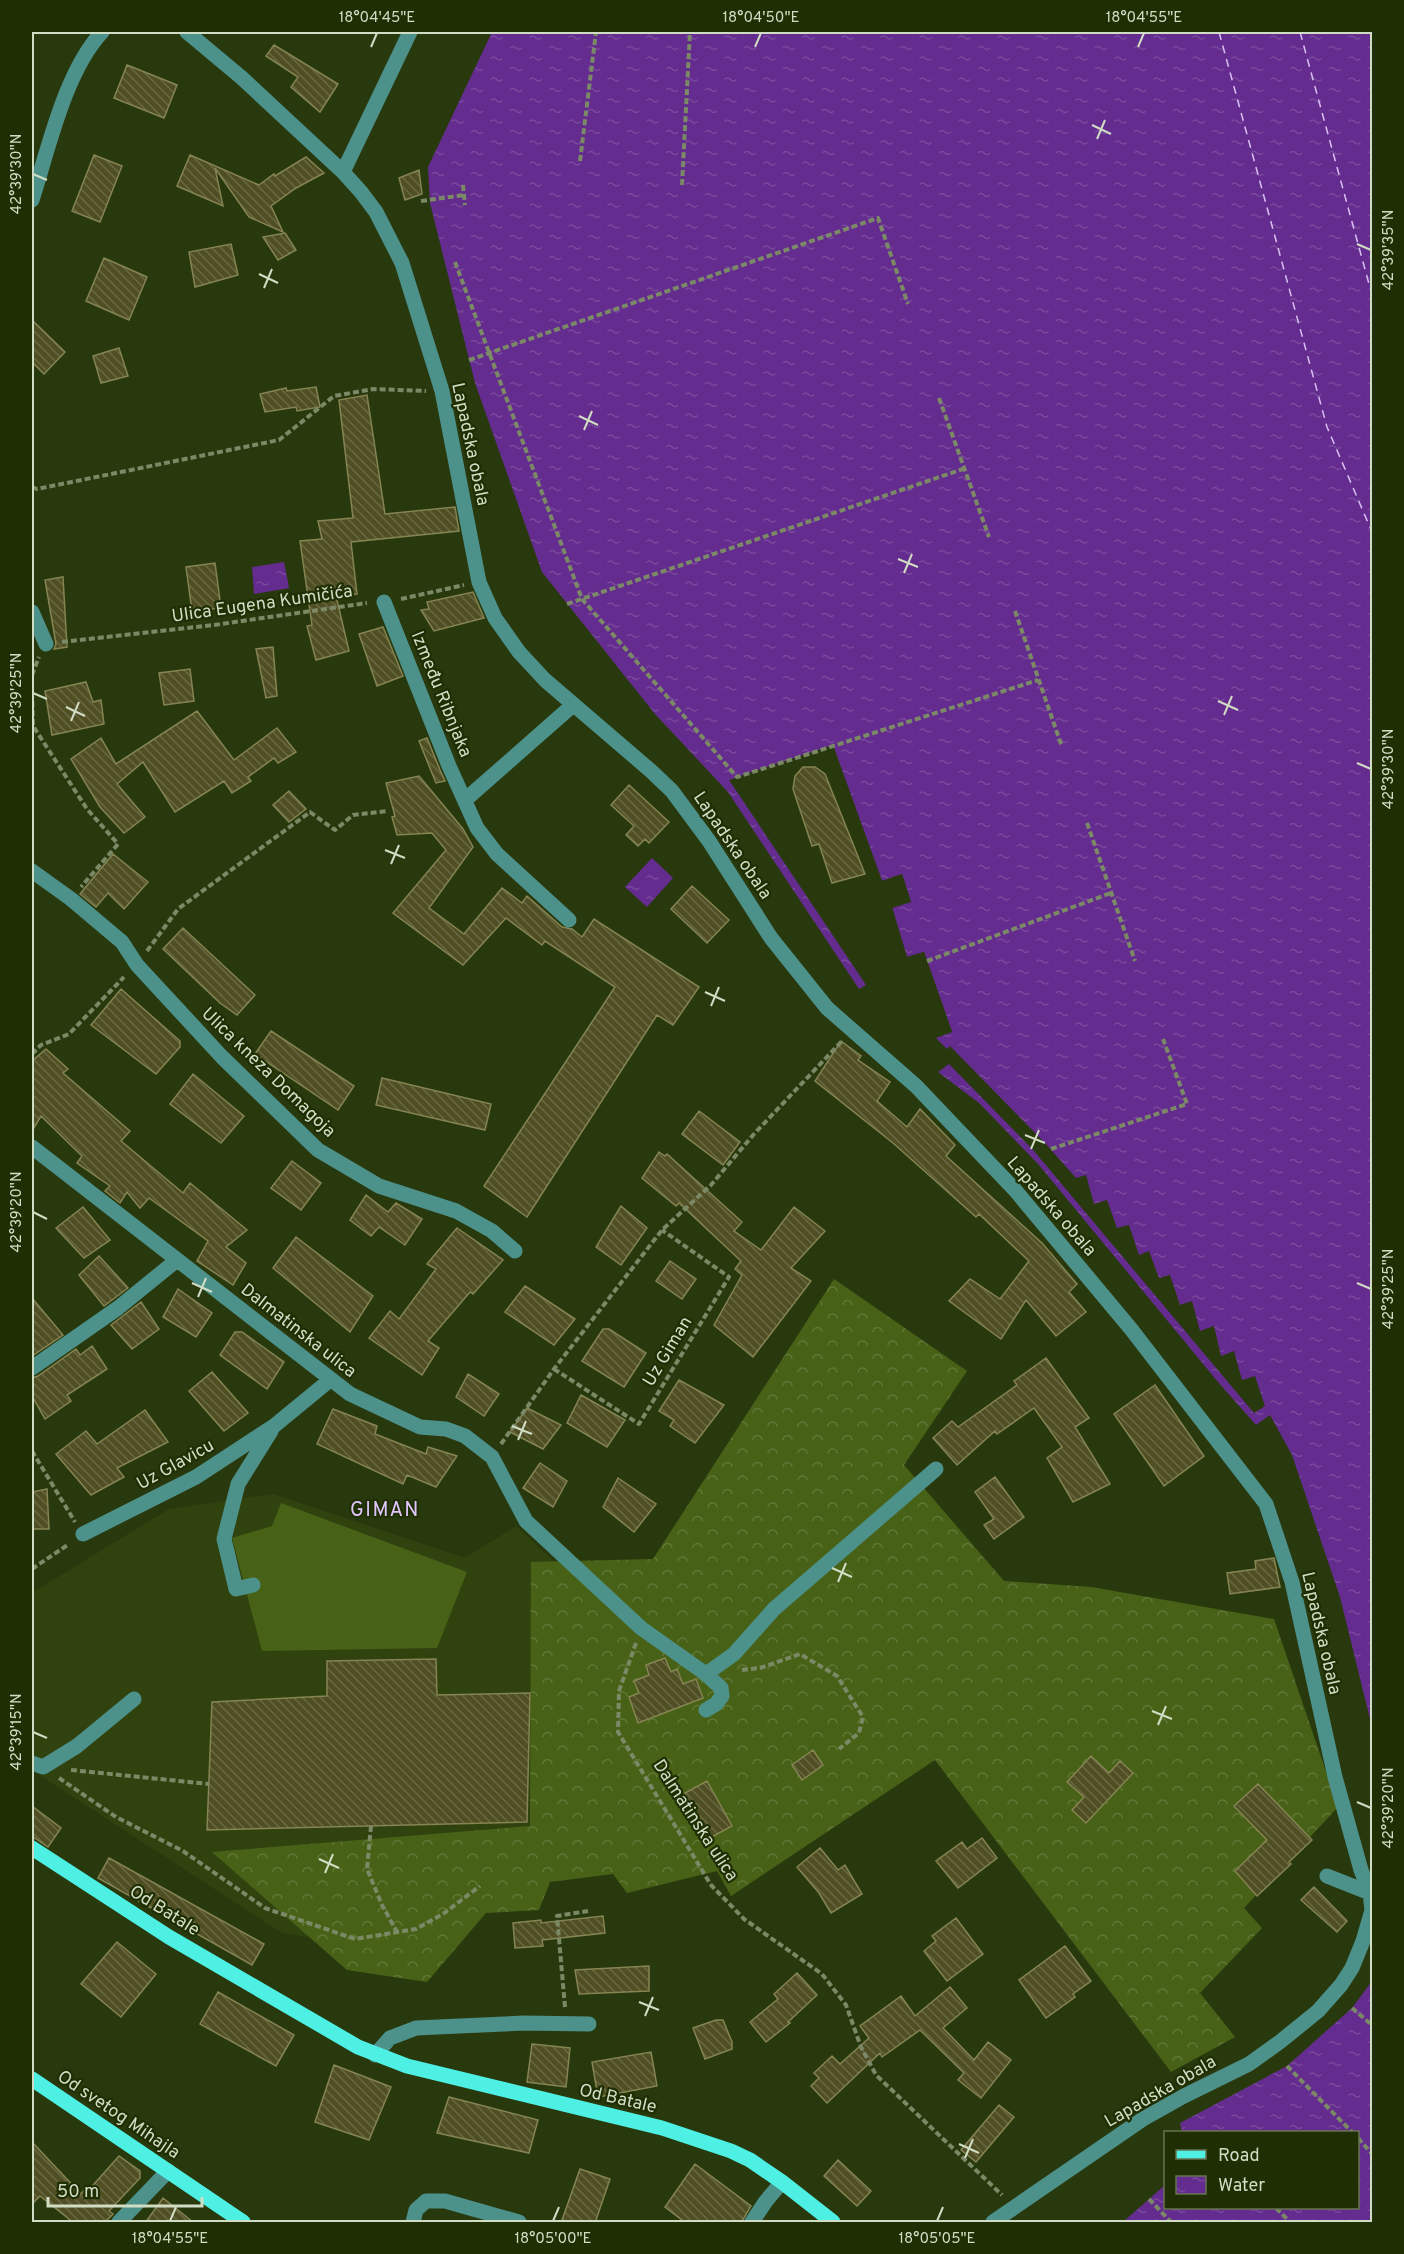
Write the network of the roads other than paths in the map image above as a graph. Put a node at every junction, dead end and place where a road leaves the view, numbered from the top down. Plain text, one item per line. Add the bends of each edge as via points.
1 (102, 32) edge
2 (187, 32) edge
3 (410, 32) edge
4 (343, 172) junction
5 (32, 200) edge
6 (384, 602) road end
7 (32, 612) edge
8 (46, 644) road end
9 (573, 705) junction
10 (465, 800) junction
11 (32, 871) edge
12 (569, 920) dead end
13 (32, 1147) edge
14 (515, 1251) dead end
15 (177, 1260) junction
16 (32, 1368) edge
17 (330, 1380) junction
18 (274, 1426) junction
19 (936, 1469) dead end
20 (83, 1534) road end
21 (253, 1585) dead end
22 (706, 1674) junction
23 (134, 1699) dead end
24 (706, 1710) dead end
25 (37, 1765) edge
26 (32, 1848) edge
27 (1327, 1876) dead end
28 (1370, 1893) junction
29 (589, 2024) dead end
30 (375, 2055) junction
31 (32, 2079) edge
32 (168, 2171) junction
33 (782, 2182) junction
34 (119, 2223) edge
35 (243, 2223) edge
36 (412, 2223) edge
37 (519, 2223) edge
38 (752, 2223) edge
39 (833, 2223) edge
40 (993, 2223) edge

1 - 5 street via 86,50 74,74
2 - 4 street, Lapadska obala
3 - 4 street
4 - 9 street, Lapadska obala via 376,212 402,263 442,391 479,582 495,618 519,652
6 - 10 street, Između Ribnjaka
7 - 8 street
9 - 10 street
9 - 28 street, Lapadska obala via 672,790 790,964 827,1008 916,1086 1015,1190 1131,1329 1266,1504 1292,1582 1335,1777
10 - 12 street, Između Ribnjaka via 477,828 497,854
11 - 14 street, Ulica kneza Domagoja via 122,942 137,964 222,1057 318,1150 378,1186 456,1211 492,1231
13 - 15 street, Dalmatinska ulica
15 - 16 street via 118,1308
15 - 17 street, Dalmatinska ulica
17 - 18 street, Uz Glavicu
17 - 22 street, Dalmatinska ulica via 350,1394 420,1427 446,1429 465,1436 492,1457 526,1521 641,1628
18 - 20 street, Uz Glavicu via 196,1477
18 - 21 street via 238,1484 224,1539 236,1589
19 - 22 street via 774,1609 734,1654
22 - 24 street via 721,1689 722,1696
23 - 25 street via 77,1746
26 - 30 main road, Od Batale via 170,1937
27 - 28 street
28 - 40 street, Lapadska obala via 1372,1910 1352,1968 1318,2011 1249,2064 1143,2119
29 - 30 street via 416,2028 390,2038
30 - 33 main road, Od Batale via 458,2080 662,2128 731,2151
31 - 32 main road, Od svetog Mihajla
32 - 34 street
32 - 35 main road, Od svetog Mihajla
33 - 38 street
33 - 39 main road, Od Batale
36 - 37 street via 416,2210 426,2201 445,2201

